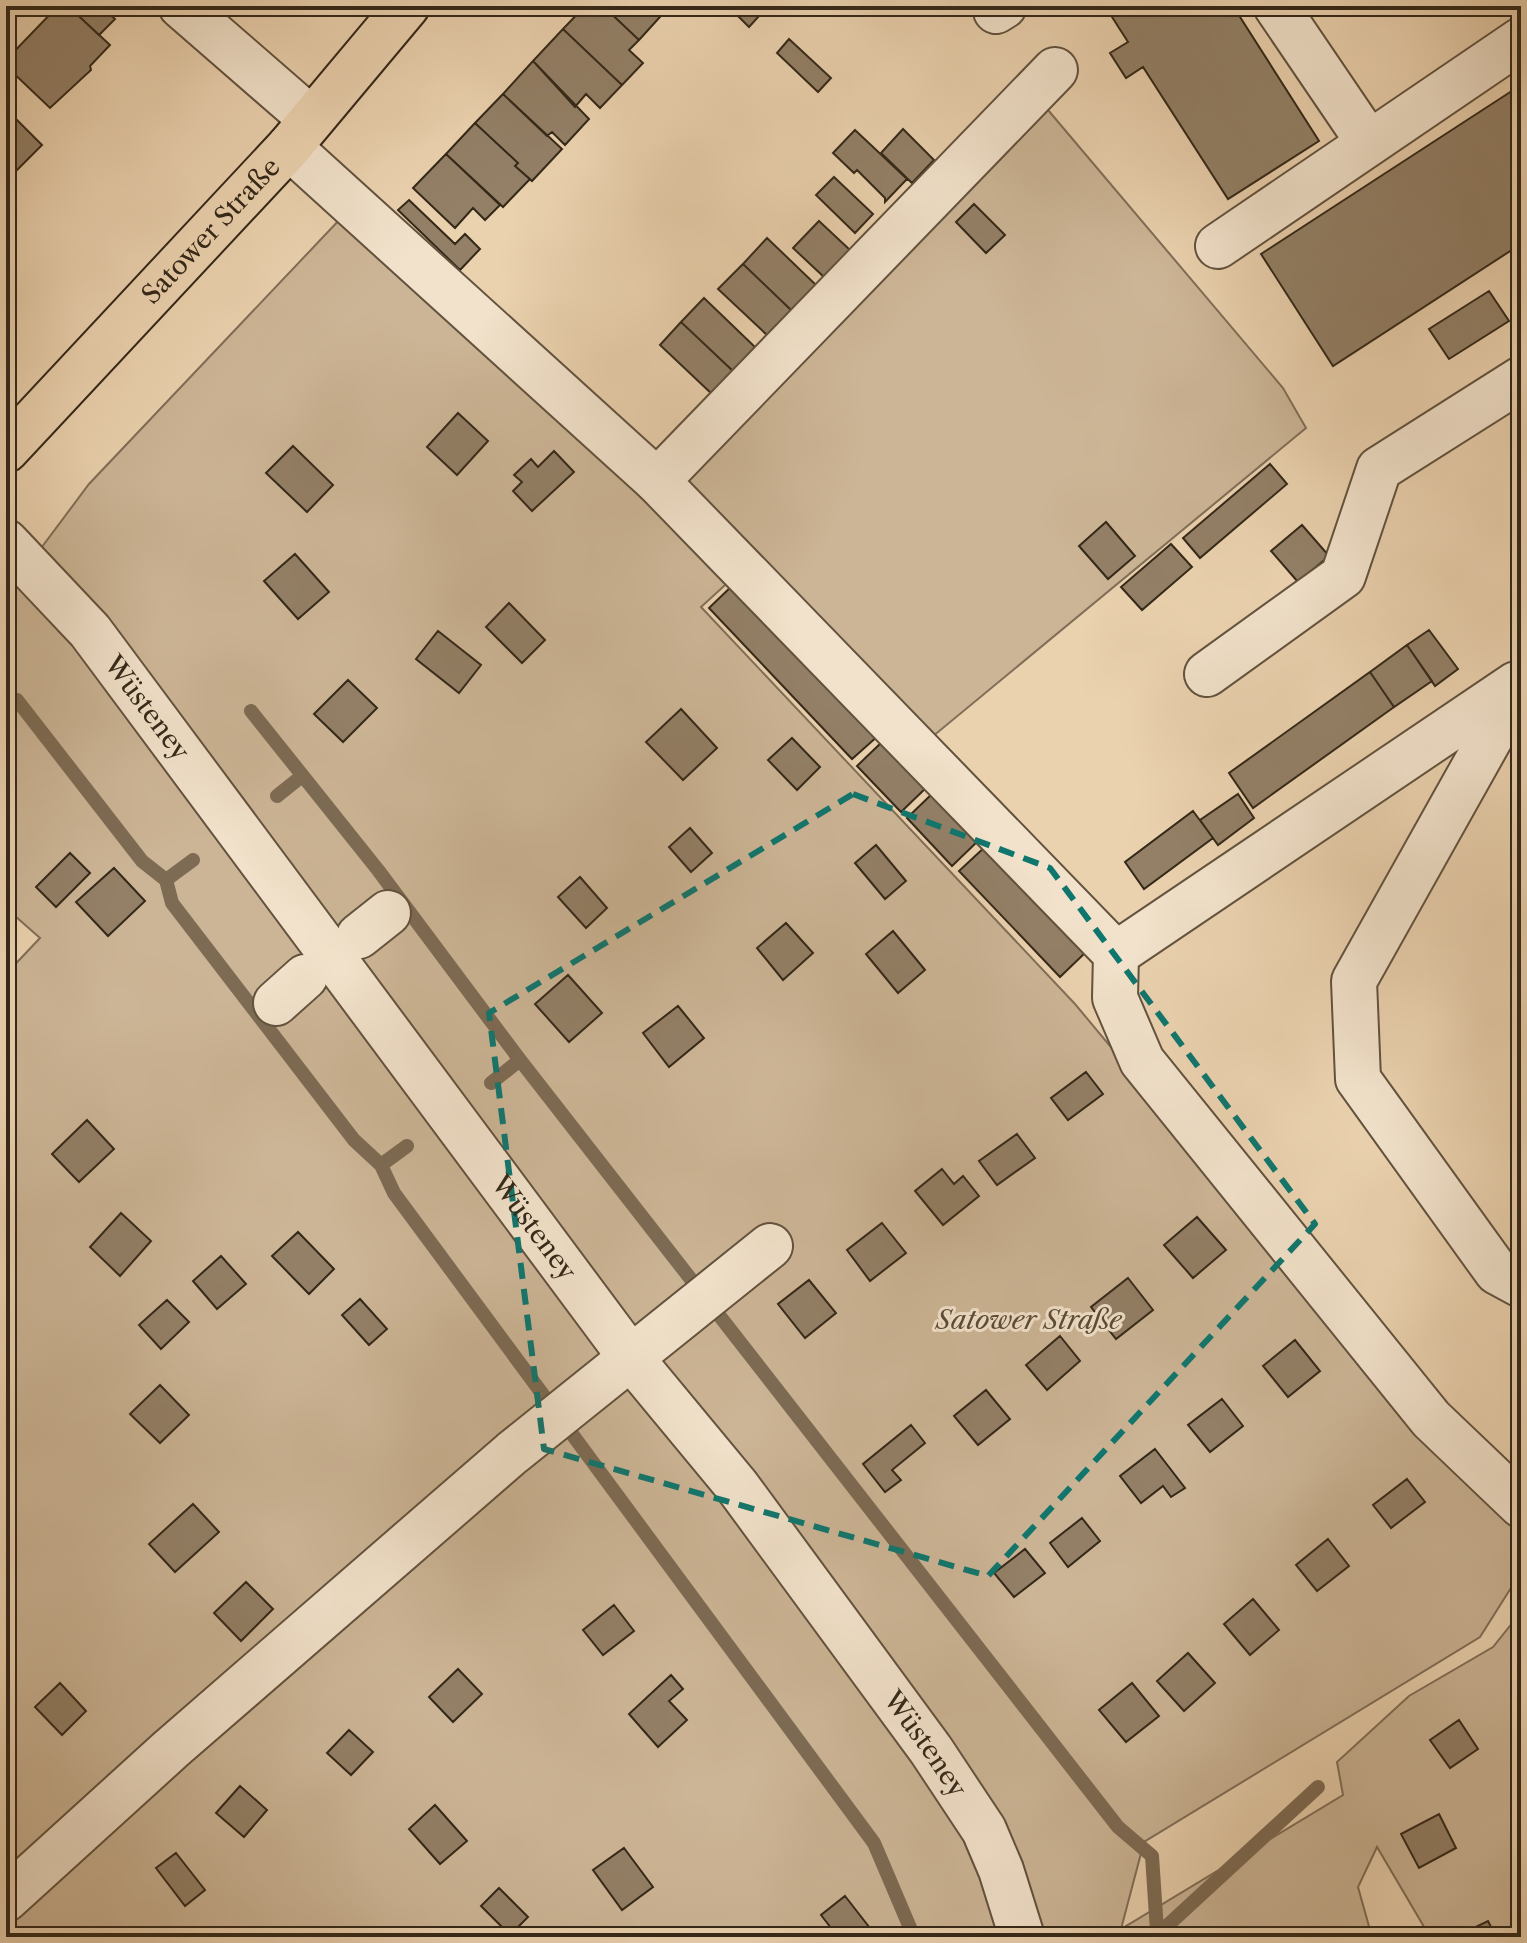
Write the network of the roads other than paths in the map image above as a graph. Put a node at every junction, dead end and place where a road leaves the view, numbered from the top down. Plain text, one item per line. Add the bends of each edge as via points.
1 (181, 6) edge
2 (407, 6) edge
3 (1276, 6) edge
4 (1521, 40) edge
5 (1055, 70) dead end
6 (300, 133) junction
7 (1369, 143) junction
8 (1218, 246) dead end
9 (1521, 379) edge
10 (6, 450) edge
11 (657, 481) junction
12 (6, 542) edge
13 (1207, 674) dead end
14 (1521, 682) edge
15 (1116, 954) junction
16 (770, 1246) dead end
17 (1521, 1285) edge
18 (631, 1358) junction
19 (1521, 1505) edge
20 (6, 1899) edge
21 (1022, 1937) edge

1 - 6 street
2 - 6 main road, Satower Straße
3 - 7 street
4 - 7 street
5 - 11 street
6 - 10 main road, Satower Straße
6 - 11 street
7 - 8 street
9 - 13 street via 1379,469 1343,576
11 - 15 street
12 - 18 street, Wüsteney via 90,631
14 - 15 street
14 - 17 street via 1354,981 1358,1079 1497,1272
15 - 19 street via 1115,998 1142,1061 1431,1419
16 - 18 street
18 - 20 street via 512,1453
18 - 21 street, Wüsteney via 737,1486 959,1789 984,1830

